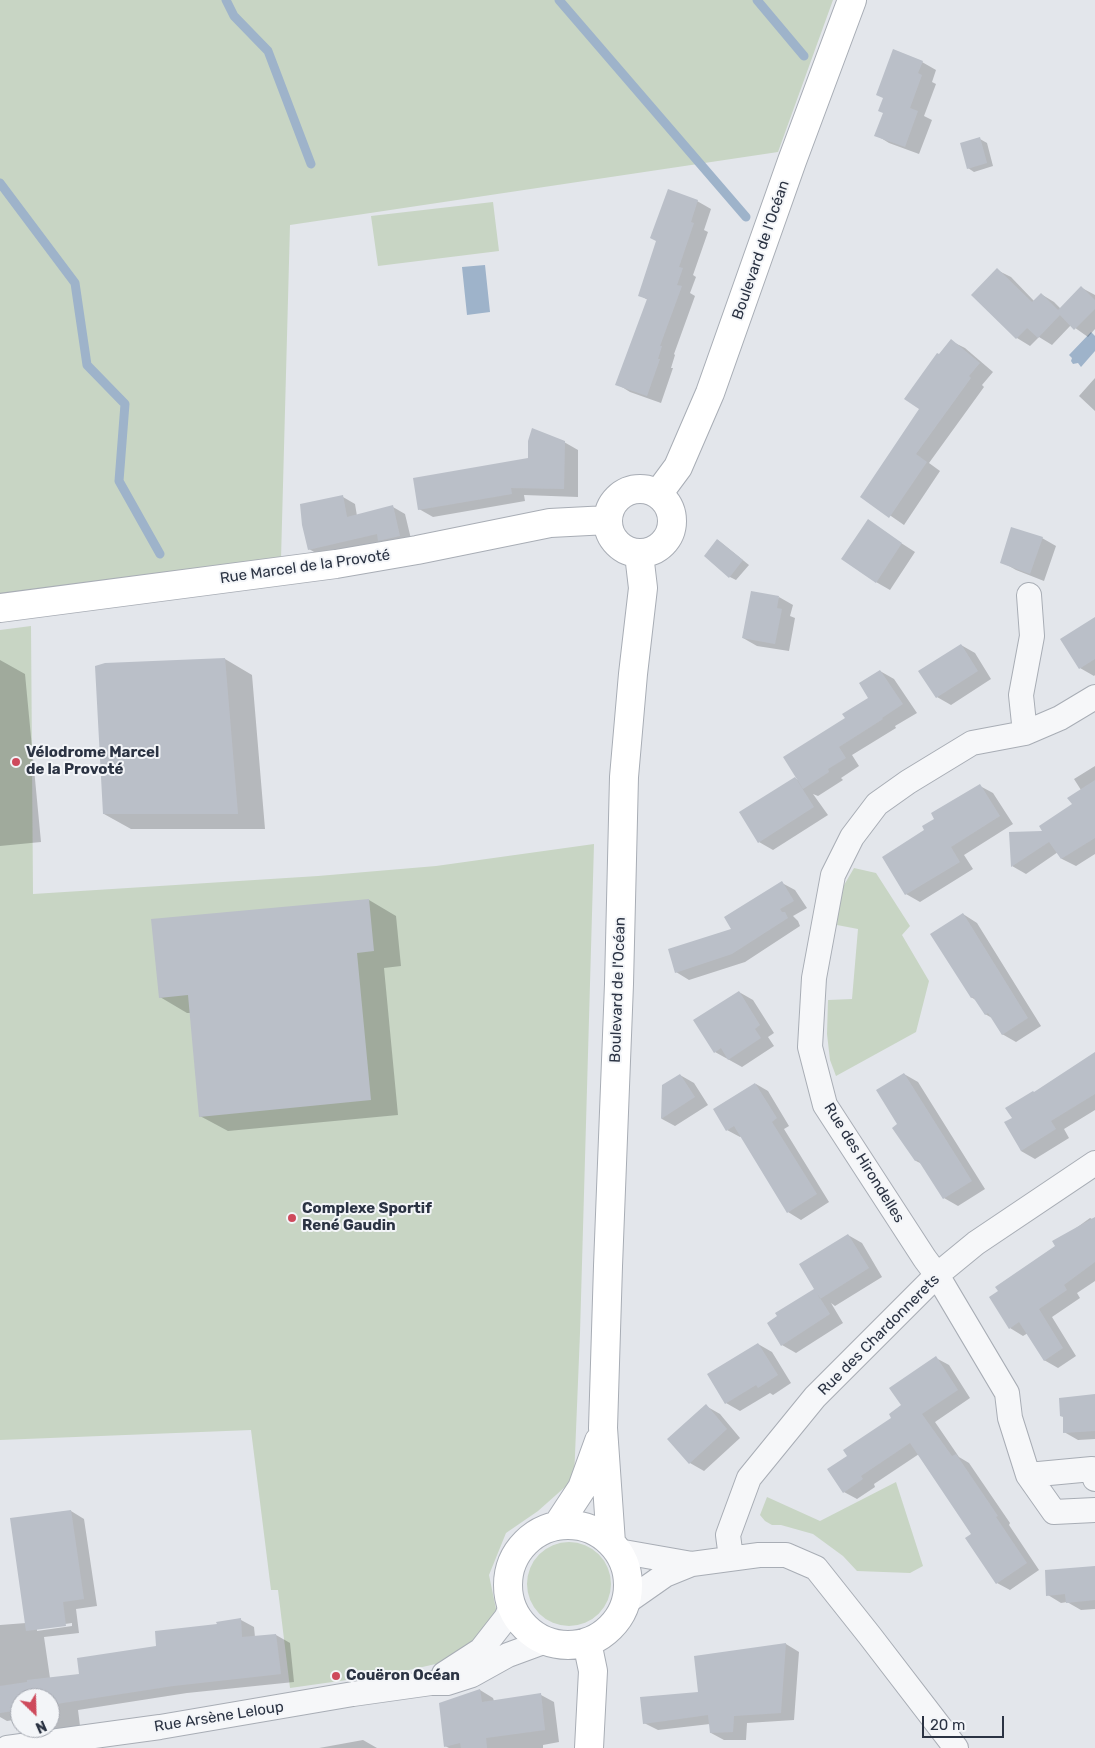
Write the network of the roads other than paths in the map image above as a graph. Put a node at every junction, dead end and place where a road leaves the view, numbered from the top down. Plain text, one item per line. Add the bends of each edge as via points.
1 (852, 0) edge
2 (658, 494) junction
3 (608, 520) junction
4 (639, 554) junction
5 (1029, 595) dead end
6 (0, 608) edge
7 (1095, 697) edge
8 (1025, 733) junction
9 (1095, 1162) edge
10 (937, 1275) junction
11 (603, 1428) junction
12 (1028, 1475) junction
13 (1095, 1479) edge
14 (1095, 1510) edge
15 (558, 1526) junction
16 (614, 1547) junction
17 (731, 1558) junction
18 (692, 1564) junction
19 (625, 1603) junction
20 (512, 1605) junction
21 (546, 1641) junction
22 (587, 1642) junction
23 (430, 1683) junction
24 (7, 1748) edge
25 (589, 1748) edge
26 (956, 1748) edge

1 - 2 main road, Boulevard de l'Océan via 710,393 678,467
2 - 3 main road via 636,489 625,493 610,509
2 - 4 main road via 671,510 672,531 659,548
3 - 4 main road via 613,540 629,552
3 - 6 main road, Rue Marcel de la Provoté via 550,523 336,564
4 - 11 main road, Boulevard de l'Océan via 643,588 624,777
5 - 8 street via 1032,636 1021,695
7 - 8 street, Rue des Hirondelles via 1060,718
8 - 10 street, Rue des Hirondelles via 972,743 877,804 852,837 833,875 819,946 810,1047 824,1105
9 - 10 street, Rue des Chardonnerets via 976,1243
10 - 12 street, Rue des Hirondelles via 1007,1394 1010,1418
10 - 17 street, Rue des Chardonnerets via 815,1397 749,1478 728,1535
11 - 15 main road, Boulevard de l'Océan via 582,1488
11 - 16 main road, Boulevard de l'Océan
12 - 13 street via 1092,1469
12 - 14 street, Rue des Hirondelles via 1054,1512
15 - 16 main road via 591,1530
15 - 20 main road via 534,1536 517,1555 509,1580
16 - 18 street
16 - 19 main road via 628,1576
17 - 18 street
17 - 26 street via 786,1555 816,1568
18 - 19 street via 665,1575
19 - 22 main road via 611,1627
20 - 21 main road via 525,1626
20 - 23 street, Rue Arsène Leloup via 481,1650
21 - 22 main road via 573,1645
21 - 23 street, Rue Arsène Leloup via 508,1655 459,1680 447,1684
22 - 25 main road via 593,1671
23 - 24 street, Rue Arsène Leloup

